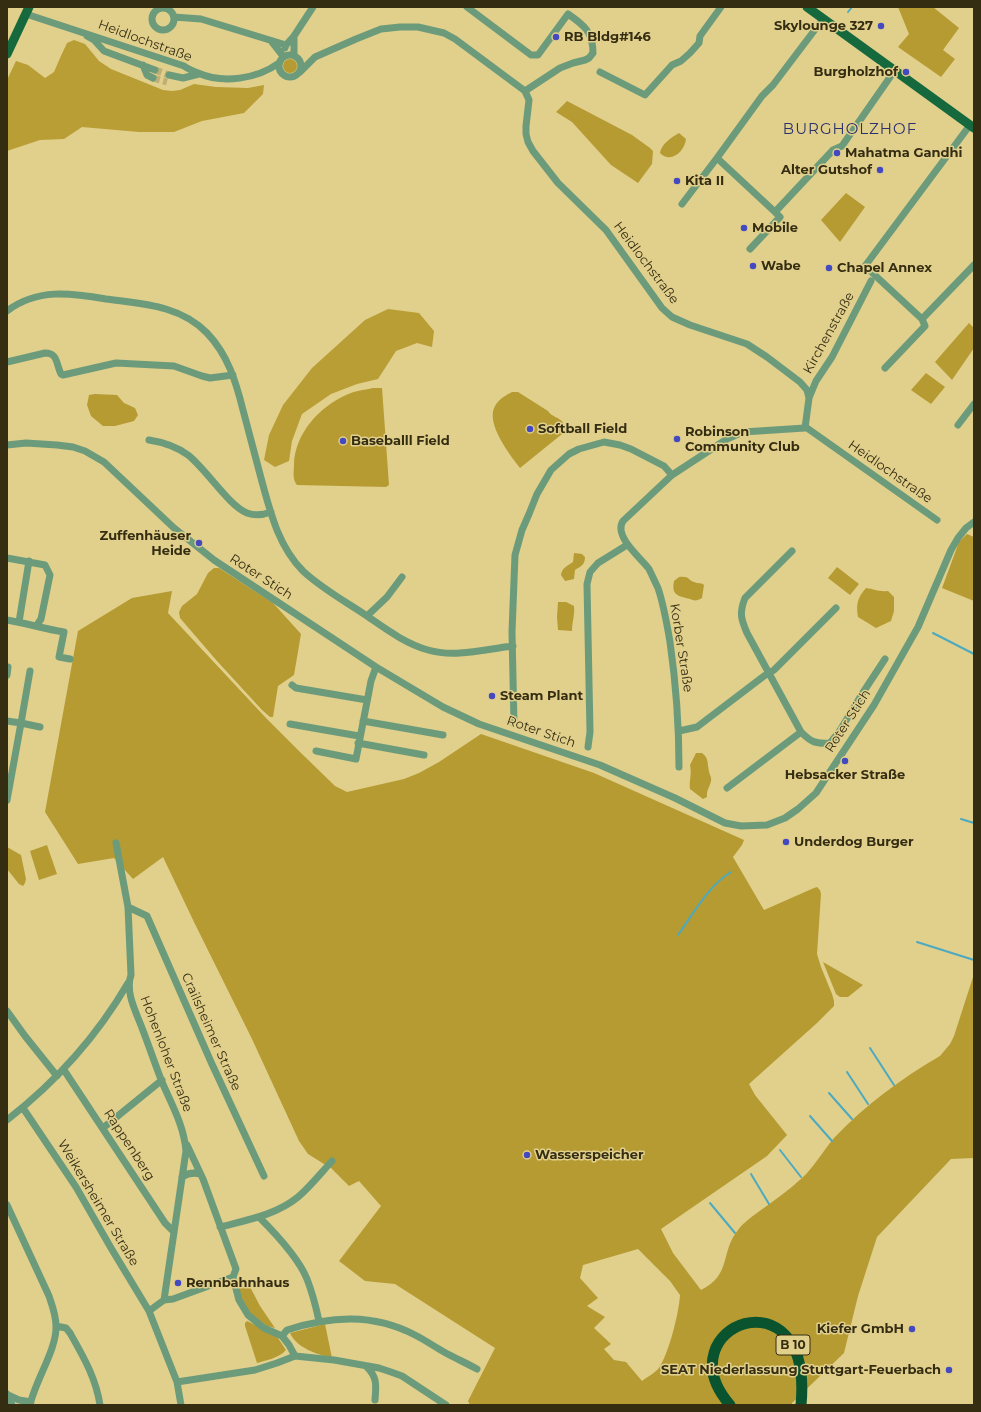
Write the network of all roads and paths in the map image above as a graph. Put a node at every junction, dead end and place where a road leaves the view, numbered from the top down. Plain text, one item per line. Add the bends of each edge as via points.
1 (313, 7) edge
2 (467, 7) edge
3 (720, 7) edge
4 (807, 7) edge
5 (28, 10) edge
6 (174, 17) dead end
7 (823, 18) junction
8 (83, 33) junction
9 (294, 36) junction
10 (272, 42) junction
11 (286, 45) junction
12 (7, 54) edge
13 (290, 56) junction
14 (315, 57) junction
15 (279, 63) junction
16 (143, 65) junction
17 (155, 70) tunnel mouth
18 (613, 70) dead end
19 (894, 70) junction
20 (263, 72) junction
21 (300, 72) junction
22 (600, 72) dead end
23 (198, 74) junction
24 (283, 75) junction
25 (610, 77) junction
26 (153, 78) tunnel mouth
27 (168, 79) tunnel mouth
28 (525, 91) junction
29 (972, 127) edge
30 (717, 158) junction
31 (682, 204) dead end
32 (774, 212) junction
33 (750, 250) dead end
34 (974, 265) edge
35 (871, 281) dead end
36 (7, 311) edge
37 (922, 319) junction
38 (7, 362) edge
39 (885, 368) dead end
40 (233, 375) junction
41 (809, 398) junction
42 (974, 404) edge
43 (958, 426) dead end
44 (805, 428) junction
45 (149, 440) dead end
46 (7, 445) edge
47 (672, 475) junction
48 (271, 512) junction
49 (937, 520) dead end
50 (974, 522) edge
51 (627, 544) junction
52 (792, 551) dead end
53 (7, 558) edge
54 (29, 561) junction
55 (402, 577) dead end
56 (836, 608) dead end
57 (367, 616) junction
58 (7, 620) edge
59 (19, 622) junction
60 (36, 625) junction
61 (513, 646) junction
62 (70, 659) dead end
63 (885, 659) dead end
64 (8, 667) dead end
65 (376, 667) junction
66 (30, 671) dead end
67 (769, 673) junction
68 (7, 675) edge
69 (292, 685) dead end
70 (367, 700) junction
71 (7, 721) edge
72 (363, 721) junction
73 (21, 723) junction
74 (290, 724) dead end
75 (514, 724) dead end
76 (40, 727) dead end
77 (679, 731) junction
78 (801, 732) junction
79 (443, 735) dead end
80 (359, 740) junction
81 (588, 747) dead end
82 (316, 751) dead end
83 (424, 755) dead end
84 (679, 767) dead end
85 (9, 783) edge
86 (727, 788) dead end
87 (7, 800) edge
88 (116, 843) dead end
89 (128, 907) junction
90 (128, 983) junction
91 (7, 1010) edge
92 (64, 1070) junction
93 (57, 1076) junction
94 (162, 1080) junction
95 (23, 1108) junction
96 (7, 1120) edge
97 (103, 1128) junction
98 (186, 1142) junction
99 (332, 1161) dead end
100 (200, 1174) junction
101 (264, 1176) dead end
102 (182, 1177) junction
103 (7, 1205) edge
104 (259, 1217) junction
105 (220, 1228) junction
106 (174, 1232) junction
107 (233, 1276) junction
108 (164, 1300) junction
109 (149, 1311) junction
110 (319, 1321) junction
111 (56, 1326) junction
112 (282, 1336) junction
113 (295, 1356) junction
114 (366, 1366) junction
115 (477, 1369) dead end
116 (177, 1382) junction
117 (7, 1394) edge
118 (375, 1400) dead end
119 (31, 1403) edge
120 (12, 1405) edge
121 (100, 1405) edge
122 (181, 1405) edge
123 (446, 1405) edge
124 (730, 1405) edge
125 (801, 1405) edge

1 - 9 street
2 - 28 street via 531,55 538,54 568,14 584,26 591,37 593,54 589,58 560,68
3 - 25 street via 700,36 699,43 681,61 672,65 645,95
4 - 7 main road
5 - 8 street, Heidlochstraße
5 - 12 main road
6 - 10 street via 201,19
7 - 19 main road
7 - 30 street
8 - 16 street, Heidlochstraße via 104,51
8 - 23 street, Heidlochstraße via 184,66
9 - 11 street
9 - 13 street
10 - 11 street
10 - 13 street
11 - 13 street
13 - 14 street
13 - 15 street
13 - 21 street via 301,63
14 - 21 street
14 - 28 street via 381,29 418,27 444,33 455,39
15 - 20 street, Heidlochstraße
15 - 24 street via 279,70
16 - 17 street, Heidlochstraße
16 - 26 street, Heidlochstraße via 147,75
18 - 25 street
19 - 29 main road
19 - 32 street via 842,146 833,150
20 - 23 street, Heidlochstraße via 240,78 215,78
20 - 24 street, Heidlochstraße
21 - 24 street via 294,77
22 - 25 street
23 - 27 street, Heidlochstraße
28 - 41 street, Heidlochstraße via 529,100 526,134 532,151 558,183 606,230 662,308 672,317 706,331 736,339 759,351 800,382
29 - 37 street via 865,266
30 - 31 street
30 - 32 street
32 - 33 street via 780,217
34 - 37 street
35 - 41 street, Kirchenstraße
36 - 40 street via 31,298 54,293 166,309 187,318 207,333 222,351
37 - 39 street via 925,326
38 - 40 street via 50,353 55,356 63,375 116,363 174,366 210,378
40 - 48 street
41 - 44 street
42 - 43 street
44 - 47 street, Korber Straße via 743,432 727,439
44 - 49 street, Heidlochstraße
45 - 48 street via 174,447 188,455 243,511 257,515
46 - 65 street, Roter Stich via 38,443 73,447 104,462 174,528 214,560
47 - 51 street, Korber Straße via 620,525
47 - 61 street via 664,466 631,449 604,442 579,448 551,470 537,494 515,554
48 - 57 street via 284,544 303,570 320,585
50 - 65 street, Roter Stich via 958,538 951,550 918,627 874,704 816,793 785,818 767,825 741,826 724,823 600,765 470,720
51 - 77 street, Korber Straße via 648,569 663,604 675,676
51 - 81 street via 598,563 590,572 587,584 590,732
52 - 67 street via 745,598 741,608 744,626
53 - 54 street
54 - 59 street
54 - 60 street via 45,565 50,575 41,619
55 - 57 street via 387,597
56 - 67 street via 784,662
57 - 61 street via 410,643 430,651 454,653
58 - 59 street
59 - 60 street
60 - 62 street via 64,632 59,657
61 - 75 street
63 - 78 street via 830,743 813,742
64 - 68 street
65 - 70 street
66 - 73 street
67 - 77 street via 696,727
67 - 78 street
69 - 70 street via 296,688
70 - 72 street
71 - 73 street
72 - 79 street
72 - 80 street
73 - 76 street
73 - 85 street
74 - 80 street
77 - 84 street, Korber Straße
78 - 86 street
80 - 82 street via 356,759
80 - 83 street
85 - 87 street
88 - 89 street, Hohenloher Straße
89 - 90 street, Hohenloher Straße via 131,976
89 - 101 street, Crailsheimer Straße via 148,916
90 - 92 street via 96,1032
90 - 94 street, Hohenloher Straße via 132,1002
91 - 93 street
92 - 93 street
92 - 97 street, Rappenberg
93 - 95 street
94 - 97 street
94 - 98 street, Hohenloher Straße via 180,1120
95 - 96 street
95 - 109 street, Weikersheimer Straße via 76,1187
97 - 106 street, Rappenberg via 165,1223
98 - 100 street
98 - 102 street, Hohenloher Straße
99 - 104 street via 298,1197
100 - 102 street via 191,1173
100 - 105 street
102 - 106 street, Hohenloher Straße
103 - 111 street via 54,1308
104 - 105 street
104 - 110 street via 301,1267 307,1278
105 - 107 street via 236,1269
106 - 108 street, Hohenloher Straße
107 - 108 street via 173,1299
107 - 112 street via 239,1300 248,1315 264,1328
108 - 109 street
109 - 116 street
110 - 112 street via 287,1330
110 - 115 street via 342,1318 389,1324 415,1334
111 - 119 street via 54,1341
111 - 121 street via 66,1328 70,1333 92,1373
112 - 113 street
113 - 114 street
113 - 116 street via 246,1372
114 - 118 street via 377,1382
114 - 123 street via 402,1376
116 - 122 street
117 - 119 street
117 - 120 street
124 - 125 highway, B 10 via 714,1379 712,1364 715,1351 728,1332 738,1326 754,1322 776,1327 792,1344 801,1378

